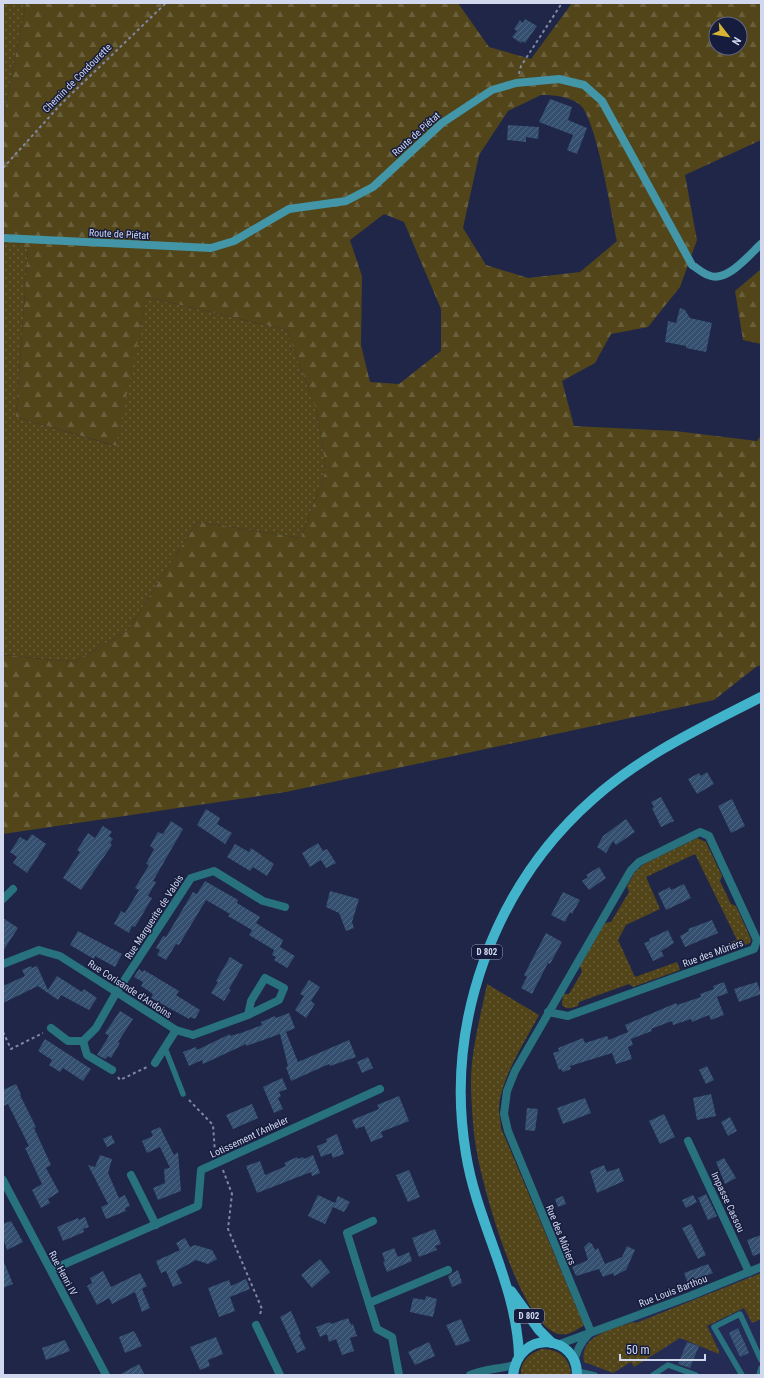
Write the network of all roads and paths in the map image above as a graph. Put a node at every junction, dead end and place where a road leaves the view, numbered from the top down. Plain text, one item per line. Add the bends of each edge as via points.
1 (166, 3) edge
2 (562, 3) edge
3 (516, 83) junction
4 (3, 168) edge
5 (3, 238) edge
6 (761, 244) edge
7 (761, 697) edge
8 (13, 889) dead end
9 (3, 899) edge
10 (285, 907) dead end
11 (3, 964) edge
12 (116, 993) junction
13 (548, 1012) junction
14 (248, 1015) junction
15 (51, 1028) joint
16 (176, 1030) junction
17 (3, 1032) edge
18 (83, 1041) junction
19 (165, 1048) junction
20 (154, 1063) joint
21 (112, 1070) joint
22 (380, 1089) dead end
23 (183, 1094) dead end
24 (688, 1141) dead end
25 (132, 1175) dead end
26 (3, 1180) edge
27 (374, 1221) dead end
28 (156, 1225) junction
29 (228, 1229) dead end
30 (761, 1267) edge
31 (50, 1270) junction
32 (448, 1270) dead end
33 (749, 1272) junction
34 (508, 1288) junction
35 (369, 1303) junction
36 (256, 1325) joint
37 (591, 1332) junction
38 (554, 1344) junction
39 (761, 1360) edge
40 (515, 1365) edge
41 (761, 1368) edge
42 (576, 1369) edge
43 (480, 1371) junction
44 (106, 1375) edge
45 (280, 1375) edge
46 (399, 1375) edge
47 (470, 1375) edge
48 (493, 1375) edge
49 (595, 1375) edge
50 (653, 1375) edge
51 (696, 1375) edge
52 (742, 1375) edge
53 (759, 1375) edge

1 - 4 path, Chemin de Condourette via 62,103
2 - 3 path via 520,66
3 - 5 street, Route de Piétat via 492,90 442,123 374,188 346,201 289,209 234,241 211,248
3 - 6 street, Route de Piétat via 558,79 584,85 602,101 692,265 709,276 721,276 734,270
7 - 34 main road, D 802 via 657,752 593,798 569,822 531,868 512,897 495,932 474,991 466,1029 462,1113 473,1188
8 - 9 street
10 - 12 street, Rue Marguerite de Valois via 263,901 214,871 191,878
11 - 12 street, Rue Corisande d'Andoins via 39,950 60,956
12 - 16 street, Rue Corisande d'Andoins
12 - 18 street, Rue Marguerite de Valois via 96,1028
13 - 13 street, Rue des Mûriers via 631,870 639,862 700,832 709,836 758,940 754,949 568,1016
13 - 37 street, Rue des Mûriers via 515,1071 507,1091 504,1114 508,1131
14 - 14 street, Rue Corisande d'Andoins via 279,1000 284,988 266,978 251,1001
14 - 16 street, Rue Corisande d'Andoins via 193,1035
15 - 17 path via 11,1049
15 - 18 street via 68,1040
16 - 19 street
18 - 21 street via 87,1055
19 - 20 street
19 - 23 lane
20 - 21 path via 120,1080
22 - 28 street, Lotissement l'Anheler via 201,1170 198,1206
24 - 33 street, Impasse Cassou
25 - 28 street
26 - 31 street, Rue Henri IV
27 - 35 street via 347,1233
28 - 31 street, Lotissement l'Anheler
29 - 36 path via 262,1309
30 - 33 street, Rue Louis Barthou
31 - 44 street, Rue Henri IV
32 - 35 street
33 - 37 street, Rue Louis Barthou
34 - 38 main road, D 802 via 539,1330
34 - 40 main road, D 802 via 518,1338
35 - 46 street via 377,1329 392,1337
36 - 45 street
37 - 38 street, Rue Louis Barthou
37 - 42 street via 582,1341 577,1352
38 - 40 main road via 534,1344
38 - 42 main road via 569,1353
39 - 52 lane via 740,1314 714,1327
40 - 43 street
41 - 53 lane
42 - 49 lane
43 - 47 street
43 - 48 street
50 - 51 lane via 668,1365

